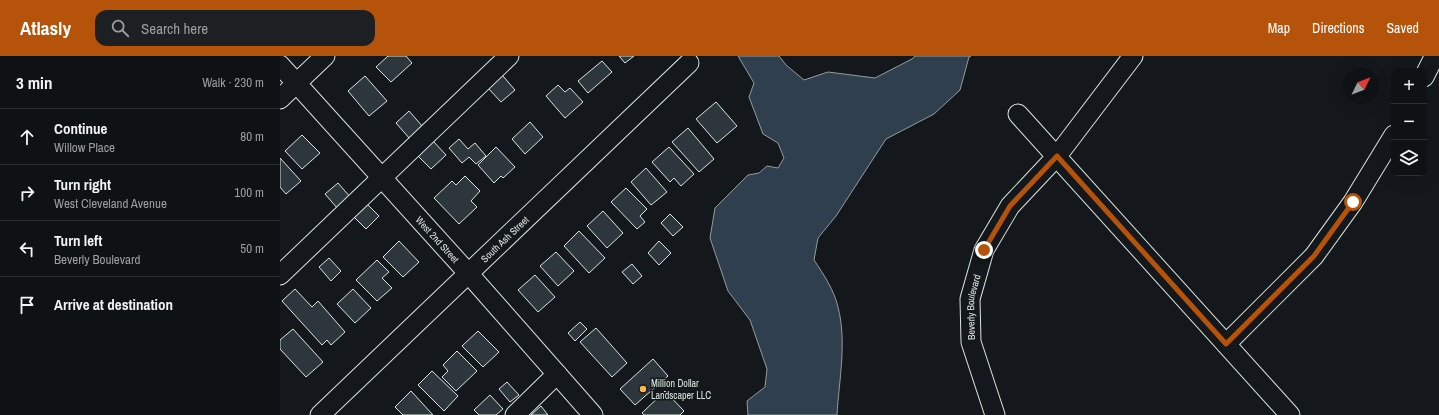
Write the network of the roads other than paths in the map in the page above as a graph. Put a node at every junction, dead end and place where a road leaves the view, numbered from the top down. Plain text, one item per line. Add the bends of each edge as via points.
1 (325, 56) edge
2 (509, 56) edge
3 (1133, 56) edge
4 (1434, 57) edge
5 (689, 62) dead end
6 (280, 65) edge
7 (1427, 71) edge
8 (296, 83) junction
9 (280, 98) edge
10 (1018, 114) dead end
11 (1391, 139) edge
12 (1057, 156) junction
13 (381, 178) junction
14 (468, 274) junction
15 (280, 275) edge
16 (1226, 344) junction
17 (557, 374) junction
18 (320, 415) edge
19 (515, 415) edge
20 (593, 415) edge
21 (995, 415) edge
22 (1290, 415) edge

1 - 8 street
2 - 13 street
3 - 12 street, Beverly Boulevard
4 - 7 street
5 - 14 street, South Ash Street
6 - 8 street, West 2nd Street
8 - 9 street
8 - 13 street, West 2nd Street
10 - 12 street
11 - 16 street via 1353,202 1314,256
12 - 16 street
12 - 21 street, Beverly Boulevard via 1010,206 984,250 970,299 971,342
13 - 14 street, West 2nd Street
13 - 15 street
14 - 17 street, West 2nd Street
14 - 18 street, South Ash Street
16 - 22 street
17 - 19 street
17 - 20 street, West 2nd Street

